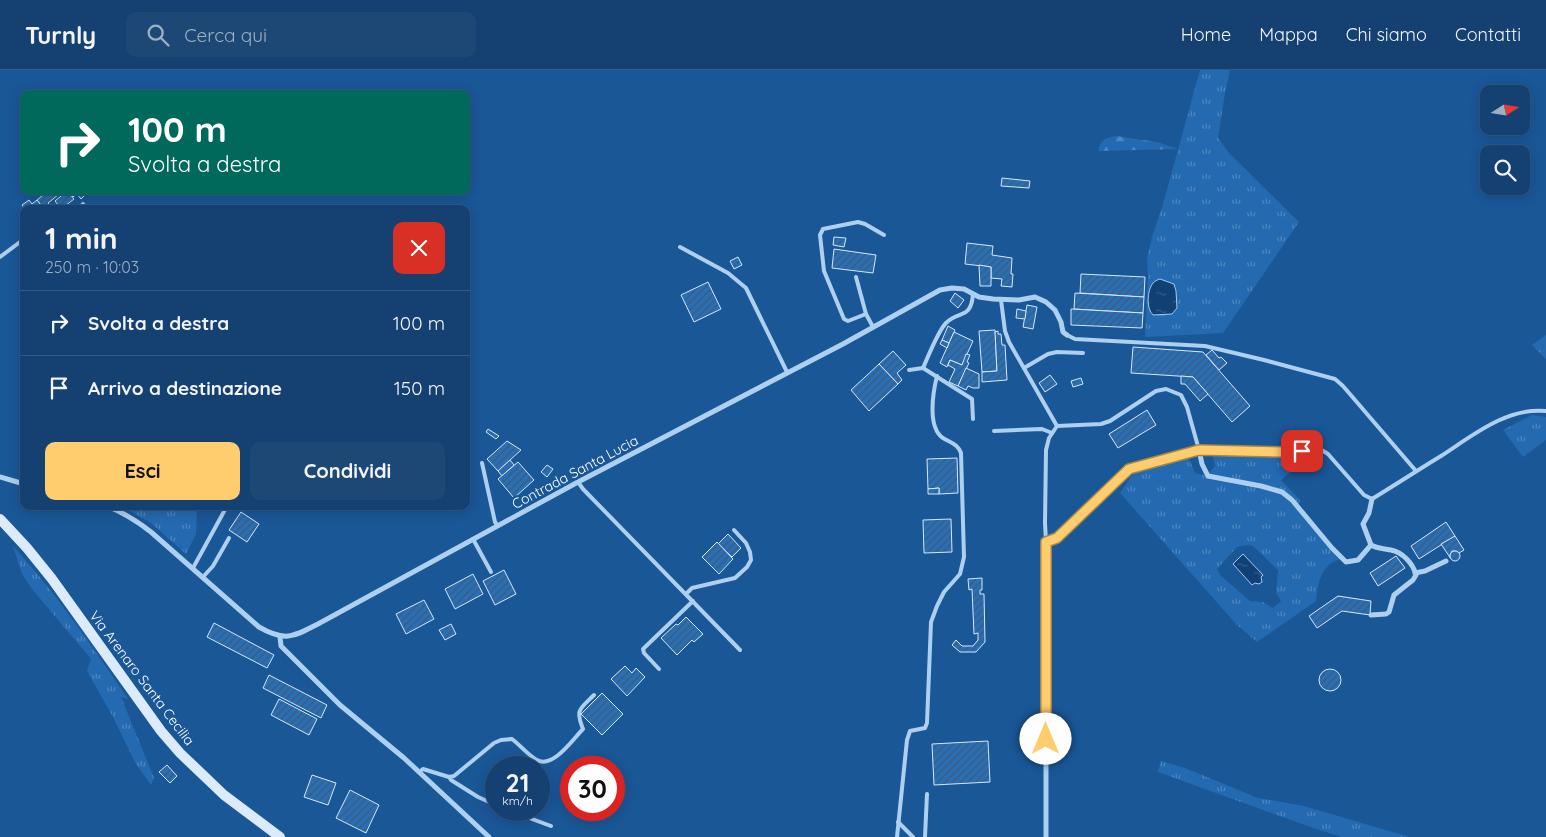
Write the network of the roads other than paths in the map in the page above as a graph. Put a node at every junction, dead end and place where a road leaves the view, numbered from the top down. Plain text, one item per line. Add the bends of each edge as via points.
1 (884, 235) dead end
2 (20, 242) edge
3 (680, 248) dead end
4 (0, 257) edge
5 (856, 277) dead end
6 (973, 294) junction
7 (1000, 300) junction
8 (866, 314) junction
9 (873, 327) junction
10 (1066, 335) joint
11 (1083, 353) dead end
12 (923, 368) junction
13 (1024, 368) junction
14 (909, 370) dead end
15 (787, 372) junction
16 (937, 376) junction
17 (1546, 411) edge
18 (973, 419) dead end
19 (1057, 426) junction
20 (994, 432) dead end
21 (1052, 433) junction
22 (1199, 450) junction
23 (482, 463) dead end
24 (1416, 471) junction
25 (0, 477) edge
26 (578, 482) junction
27 (20, 483) edge
28 (1372, 499) junction
29 (116, 510) edge
30 (225, 510) edge
31 (0, 520) edge
32 (498, 526) junction
33 (734, 530) dead end
34 (229, 538) dead end
35 (473, 539) junction
36 (1046, 542) junction
37 (1371, 545) junction
38 (1446, 560) dead end
39 (193, 568) junction
40 (491, 572) dead end
41 (1416, 573) junction
42 (203, 577) junction
43 (686, 594) junction
44 (693, 601) junction
45 (1371, 615) dead end
46 (280, 636) junction
47 (740, 650) dead end
48 (659, 669) dead end
49 (594, 695) dead end
50 (419, 772) junction
51 (449, 777) junction
52 (927, 794) dead end
53 (485, 800) edge
54 (538, 821) edge
55 (898, 822) junction
56 (551, 826) dead end
57 (280, 837) edge
58 (490, 837) edge
59 (897, 837) edge
60 (913, 837) edge
61 (925, 837) edge
62 (1046, 837) edge

1 - 8 lane via 858,222 823,229 820,235 824,271 844,319
2 - 4 lane
3 - 15 lane via 728,274 746,288
5 - 8 lane
6 - 7 street, Contrada Santa Lucia
6 - 9 street, Contrada Santa Lucia via 964,289 940,290
6 - 12 lane via 968,310 944,324
7 - 10 street, Contrada Santa Lucia via 1035,297 1046,302 1055,310
7 - 13 lane via 1005,331
8 - 9 lane
9 - 15 street, Contrada Santa Lucia
10 - 24 lane via 1075,339 1205,346 1335,379
11 - 13 lane via 1048,354
12 - 14 lane
12 - 16 lane
13 - 19 lane
15 - 26 street, Contrada Santa Lucia
16 - 18 lane via 972,399
16 - 55 lane via 932,405 937,431 952,441 961,453 964,557 960,574 944,592 931,622 927,723 925,728 910,732 907,740
17 - 24 lane via 1534,410 1489,425
19 - 21 lane
19 - 22 lane via 1110,421 1166,388 1180,395 1187,407
20 - 21 lane via 1042,429
21 - 36 lane via 1046,450
22 - 28 lane via 1283,452 1320,449 1364,495
22 - 36 lane via 1129,469 1057,538
22 - 37 street via 1208,476 1282,492 1346,562 1358,560
23 - 32 lane
24 - 28 lane
25 - 27 street
26 - 32 street, Contrada Santa Lucia
26 - 43 lane
28 - 37 street via 1363,524
29 - 39 street via 137,521
30 - 39 lane
31 - 57 street, Via Arenaro Santa Cecilia via 52,579 180,753 224,795
32 - 35 street, Contrada Santa Lucia
33 - 43 lane via 750,552 751,560 747,567 735,578 692,588
34 - 42 lane
35 - 40 lane
35 - 46 street, Contrada Santa Lucia via 318,624 300,633
36 - 62 street
37 - 41 street via 1401,554
38 - 41 street
39 - 42 street
41 - 45 street via 1413,580 1394,595 1389,612
42 - 46 street via 259,627
43 - 44 lane
44 - 47 lane
44 - 48 lane via 643,649
46 - 50 street via 281,646 340,705
49 - 51 lane via 579,711 583,729 556,757 547,762 538,760 512,740 501,740
50 - 51 lane via 423,769
50 - 58 street
51 - 53 lane
52 - 61 lane
54 - 56 lane
55 - 59 lane
55 - 60 lane

